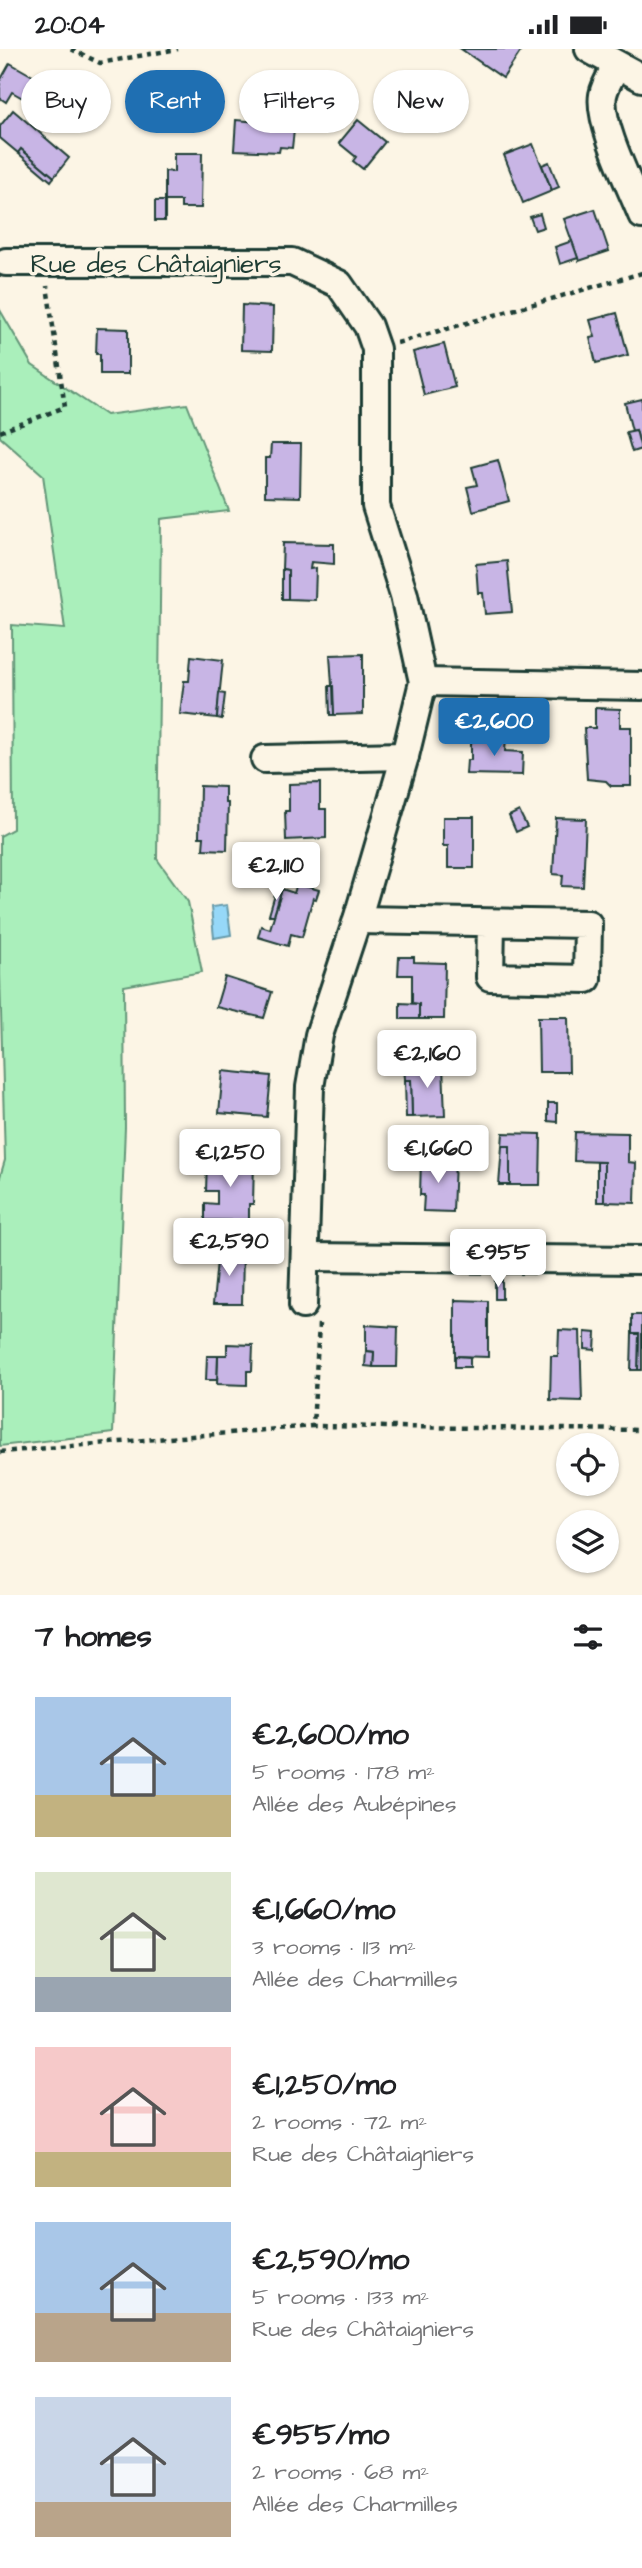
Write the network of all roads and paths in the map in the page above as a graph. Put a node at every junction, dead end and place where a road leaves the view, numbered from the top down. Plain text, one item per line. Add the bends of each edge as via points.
1 (71, 49) edge
2 (178, 49) edge
3 (593, 50) edge
4 (617, 65) junction
5 (642, 78) edge
6 (642, 215) edge
7 (6, 262) dead end
8 (47, 262) junction
9 (642, 274) edge
10 (376, 349) junction
11 (0, 432) edge
12 (423, 682) junction
13 (642, 686) edge
14 (405, 756) junction
15 (265, 759) dead end
16 (357, 920) junction
17 (491, 923) dead end
18 (305, 1257) junction
19 (642, 1259) edge
20 (303, 1305) joint
21 (313, 1426) junction
22 (642, 1430) edge
23 (0, 1452) edge

1 - 2 path via 100,63
3 - 4 street
4 - 5 street
4 - 6 street via 606,84 603,108
7 - 8 street, Rue des Châtaigniers
8 - 10 street, Rue des Châtaigniers via 292,263 340,284 368,326
8 - 11 path via 48,301 65,407
9 - 10 path
10 - 12 street, Rue des Châtaigniers via 376,506 404,595
12 - 13 street
12 - 14 street, Rue des Châtaigniers
14 - 15 street
14 - 16 street, Rue des Châtaigniers
16 - 17 street
16 - 18 street, Rue des Châtaigniers via 319,1035 310,1087
18 - 19 street
18 - 20 street, Rue des Châtaigniers
20 - 21 path via 320,1322
21 - 22 path
21 - 23 path

